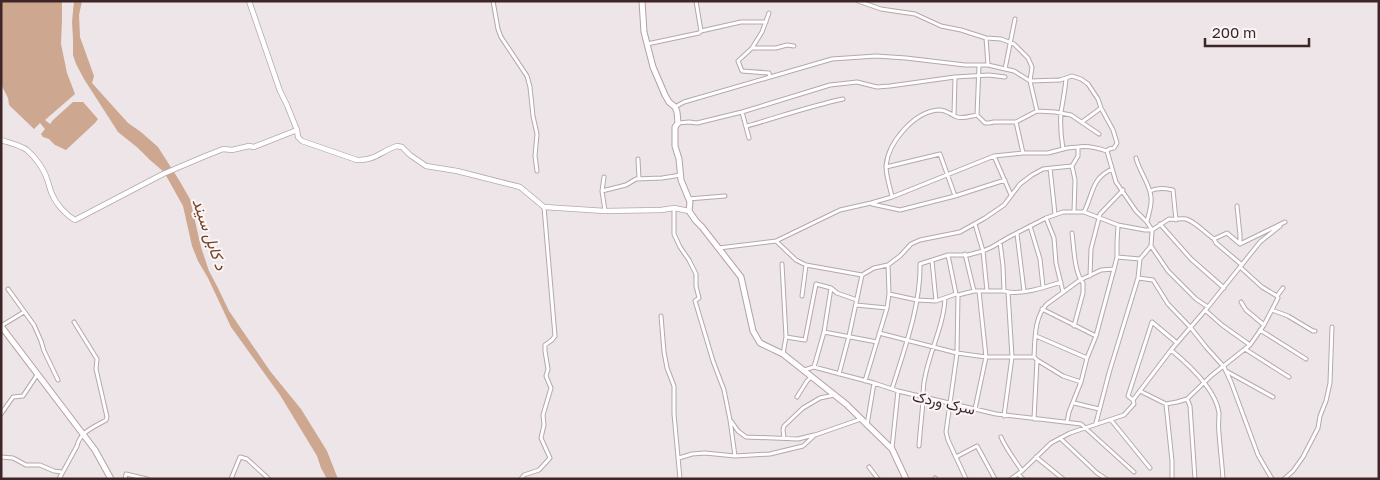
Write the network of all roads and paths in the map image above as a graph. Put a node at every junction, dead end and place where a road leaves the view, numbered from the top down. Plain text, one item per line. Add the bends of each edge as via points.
1 (249, 1) edge
2 (494, 1) edge
3 (642, 1) edge
4 (696, 1) edge
5 (858, 1) edge
6 (769, 13) dead end
7 (1016, 19) dead end
8 (766, 22) junction
9 (701, 31) junction
10 (986, 38) junction
11 (1010, 42) junction
12 (647, 44) junction
13 (794, 46) dead end
14 (752, 48) junction
15 (988, 65) junction
16 (979, 66) junction
17 (1005, 69) junction
18 (979, 76) junction
19 (770, 77) junction
20 (956, 77) junction
21 (1005, 77) dead end
22 (1066, 79) junction
23 (1030, 81) junction
24 (843, 99) dead end
25 (675, 107) junction
26 (1100, 108) junction
27 (1037, 111) junction
28 (742, 112) junction
29 (1061, 113) junction
30 (976, 115) junction
31 (954, 116) junction
32 (1016, 122) junction
33 (1082, 122) junction
34 (678, 123) junction
35 (747, 126) junction
36 (297, 130) junction
37 (1099, 134) dead end
38 (749, 138) dead end
39 (1, 140) edge
40 (1078, 148) junction
41 (1063, 149) junction
42 (1107, 151) junction
43 (1023, 153) junction
44 (994, 156) junction
45 (1136, 158) dead end
46 (638, 159) dead end
47 (1072, 166) junction
48 (886, 167) junction
49 (1050, 168) junction
50 (1112, 169) junction
51 (536, 172) dead end
52 (681, 175) junction
53 (947, 176) junction
54 (604, 177) dead end
55 (639, 179) junction
56 (1005, 180) junction
57 (1123, 190) junction
58 (602, 191) junction
59 (1150, 191) junction
60 (725, 196) dead end
61 (955, 196) junction
62 (1011, 196) junction
63 (892, 197) junction
64 (688, 199) junction
65 (871, 204) junction
66 (1237, 206) dead end
67 (544, 207) junction
68 (674, 208) junction
69 (605, 211) junction
70 (689, 211) junction
71 (1074, 212) junction
72 (1084, 212) junction
73 (1055, 214) junction
74 (1046, 218) junction
75 (1098, 218) junction
76 (1176, 220) junction
77 (1147, 222) junction
78 (975, 224) junction
79 (1160, 224) junction
80 (1118, 225) junction
81 (1030, 226) junction
82 (1152, 230) junction
83 (1072, 233) dead end
84 (1017, 234) junction
85 (1214, 239) junction
86 (776, 242) junction
87 (1000, 242) junction
88 (1240, 244) junction
89 (1151, 246) junction
90 (718, 248) junction
91 (983, 251) junction
92 (965, 254) junction
93 (948, 256) junction
94 (1117, 257) junction
95 (1140, 259) junction
96 (932, 261) junction
97 (782, 264) dead end
98 (806, 265) junction
99 (888, 265) junction
100 (1241, 266) junction
101 (1114, 269) junction
102 (862, 275) junction
103 (1090, 276) junction
104 (1138, 278) junction
105 (1080, 280) junction
106 (1062, 282) junction
107 (831, 288) junction
108 (1043, 288) junction
109 (1224, 288) junction
110 (1283, 288) dead end
111 (8, 289) dead end
112 (974, 291) junction
113 (979, 291) junction
114 (987, 291) junction
115 (1006, 291) junction
116 (1024, 291) junction
117 (1063, 292) junction
118 (889, 294) junction
119 (957, 294) junction
120 (802, 296) dead end
121 (1277, 296) junction
122 (945, 298) junction
123 (857, 300) junction
124 (917, 300) junction
125 (936, 300) junction
126 (1241, 302) dead end
127 (856, 305) junction
128 (887, 308) junction
129 (1042, 309) junction
130 (1207, 309) junction
131 (1272, 310) junction
132 (24, 312) junction
133 (661, 316) dead end
134 (74, 322) dead end
135 (1264, 325) junction
136 (1, 326) edge
137 (1074, 326) junction
138 (1332, 327) dead end
139 (1190, 328) junction
140 (1260, 330) junction
141 (1315, 331) dead end
142 (824, 332) junction
143 (879, 333) junction
144 (849, 336) junction
145 (1036, 336) junction
146 (1096, 336) junction
147 (786, 337) junction
148 (907, 341) junction
149 (877, 342) junction
150 (1177, 343) junction
151 (1250, 345) junction
152 (932, 347) junction
153 (1245, 349) junction
154 (1171, 350) junction
155 (957, 353) junction
156 (783, 354) junction
157 (986, 357) junction
158 (1012, 357) junction
159 (1088, 358) junction
160 (1035, 359) junction
161 (1306, 359) dead end
162 (814, 367) junction
163 (1225, 369) junction
164 (804, 370) junction
165 (839, 374) junction
166 (37, 375) junction
167 (812, 377) junction
168 (1289, 377) dead end
169 (58, 380) dead end
170 (865, 381) junction
171 (1081, 382) junction
172 (874, 383) junction
173 (1204, 383) junction
174 (892, 389) junction
175 (1140, 391) junction
176 (898, 392) junction
177 (835, 394) junction
178 (797, 397) dead end
179 (923, 397) junction
180 (1273, 397) dead end
181 (1187, 399) junction
182 (1133, 400) junction
183 (950, 402) junction
184 (1074, 403) junction
185 (1166, 404) junction
186 (975, 409) junction
187 (1099, 409) junction
188 (1, 414) edge
189 (1004, 416) junction
190 (862, 419) junction
191 (1034, 419) junction
192 (730, 420) junction
193 (1111, 420) junction
194 (1067, 422) junction
195 (1096, 423) junction
196 (867, 425) junction
197 (1086, 427) junction
198 (82, 434) junction
199 (815, 435) junction
200 (1001, 437) dead end
201 (784, 438) junction
202 (1060, 438) junction
203 (919, 446) dead end
204 (892, 449) junction
205 (735, 456) junction
206 (1, 457) edge
207 (956, 457) junction
208 (1036, 457) junction
209 (678, 458) junction
210 (869, 467) dead end
211 (1150, 468) dead end
212 (63, 472) junction
213 (1134, 472) dead end
214 (1020, 473) junction
215 (59, 479) edge
216 (111, 479) edge
217 (125, 479) edge
218 (147, 479) edge
219 (231, 479) edge
220 (269, 479) edge
221 (521, 479) edge
222 (680, 479) edge
223 (878, 479) edge
224 (906, 479) edge
225 (966, 479) edge
226 (995, 479) edge
227 (1012, 479) edge
228 (1023, 479) edge
229 (1063, 479) edge
230 (1106, 479) edge
231 (1172, 479) edge
232 (1195, 479) edge
233 (1223, 479) edge
234 (1272, 479) edge
235 (1284, 479) edge

1 - 36 street
2 - 51 street via 501,37 527,76 530,87 537,134
3 - 12 main road
4 - 9 street
5 - 10 street via 881,9 915,14 942,26
6 - 8 street
7 - 11 street
8 - 9 street via 741,22
8 - 14 street
9 - 12 street
10 - 11 street
10 - 15 street
11 - 17 street
11 - 23 street via 1028,58 1032,67
12 - 25 main road via 656,78 664,95
13 - 14 street
14 - 19 street via 738,61 742,71 769,73
15 - 16 street
15 - 17 street
16 - 18 street
16 - 19 street via 867,56 825,60
17 - 23 street
18 - 20 street
18 - 21 street
18 - 30 street
19 - 25 street
20 - 28 street via 877,87 857,82 830,86
20 - 31 street
22 - 23 street
22 - 26 street via 1072,76 1088,84
22 - 29 street
23 - 27 street
24 - 35 street
25 - 34 main road
26 - 33 street
26 - 42 street via 1117,143
27 - 29 street
27 - 32 street
28 - 34 street via 697,123
28 - 35 street
29 - 33 street
29 - 41 street
30 - 31 street
30 - 32 street via 989,123
31 - 48 street via 941,110 933,111 906,126 892,146
32 - 43 street
33 - 37 street
34 - 52 main road via 675,134
35 - 38 street
36 - 39 street via 254,147 223,150 162,175 77,219 66,214 58,204 44,172 30,153
36 - 67 street via 302,141 357,160 375,157 396,146 402,147 426,166 520,187
40 - 41 street
40 - 42 street via 1094,147
40 - 47 street via 1078,156
41 - 43 street
42 - 50 street
43 - 44 street
44 - 53 street
44 - 56 street
45 - 59 street
46 - 55 street
47 - 49 street
47 - 71 street
48 - 53 street via 940,154
48 - 63 street
49 - 62 street via 1032,175
49 - 73 street
50 - 57 street
50 - 72 street via 1097,179
52 - 55 street
52 - 64 main road
53 - 61 street
53 - 63 street
54 - 58 street
55 - 58 street
56 - 61 street
56 - 62 street
57 - 75 street
57 - 77 street
58 - 69 street
59 - 76 street via 1156,188 1173,190
59 - 77 street via 1152,198
60 - 64 street
61 - 65 street via 900,210
62 - 78 street via 1004,205
63 - 65 street
64 - 70 main road
65 - 86 street via 840,210
66 - 88 street
67 - 69 street
67 - 221 street via 555,336 545,351 550,388 541,438 550,458 539,470
68 - 69 street
68 - 70 street
68 - 192 street via 674,234 696,274 699,298 695,301 724,390
70 - 90 main road
71 - 72 street
71 - 73 street
72 - 75 street
73 - 74 street
74 - 81 street
74 - 106 street via 1054,238 1056,263
75 - 80 street
75 - 103 street via 1091,249
76 - 79 street via 1169,219
76 - 85 street via 1184,218
77 - 82 street
78 - 91 street
78 - 99 street via 960,232 911,244
79 - 82 street
79 - 109 street via 1191,259
80 - 82 street
80 - 94 street
81 - 84 street
81 - 108 street via 1040,259
82 - 89 street
83 - 105 street
84 - 87 street
84 - 116 street
85 - 88 street via 1227,233
85 - 100 street
86 - 90 street
86 - 98 street
87 - 91 street
87 - 115 street
88 - 100 street via 1285,222 1260,242
89 - 95 street
89 - 130 street via 1168,271
90 - 156 main road via 740,277 753,330 760,343
91 - 92 street
91 - 114 street
92 - 93 street
92 - 112 street
93 - 96 street
93 - 119 street
94 - 95 street
94 - 101 street
95 - 104 street
96 - 124 street via 920,264
96 - 125 street
97 - 147 street
98 - 102 street
98 - 120 street
99 - 102 street
99 - 118 street
100 - 109 street
100 - 121 street via 1262,287
101 - 103 street via 1101,270
101 - 146 street
102 - 123 street
103 - 105 street
104 - 139 street via 1153,280 1168,304
104 - 187 street
105 - 117 street
105 - 137 street via 1083,283 1082,293
106 - 108 street
106 - 117 street
107 - 123 street via 837,294
107 - 142 street
107 - 147 street via 816,284 805,340
108 - 116 street
109 - 130 street
110 - 121 street
111 - 132 street
112 - 113 street
112 - 119 street
113 - 114 street
113 - 157 street
114 - 115 street
115 - 116 street
115 - 158 street
117 - 129 street
118 - 124 street
118 - 128 street
119 - 122 street
119 - 155 street
121 - 131 street
122 - 125 street
122 - 152 street
123 - 127 street
124 - 125 street
124 - 148 street
126 - 135 street
127 - 128 street
127 - 144 street
128 - 143 street
129 - 137 street
129 - 145 street
130 - 139 street
130 - 151 street via 1222,325
131 - 135 street
131 - 141 street
132 - 136 street
132 - 169 street via 34,325
133 - 209 street via 664,352 674,386
134 - 198 street via 97,359 96,369 107,416 106,420
135 - 140 street
136 - 166 main road
137 - 146 street
138 - 235 street via 1330,384 1318,428 1303,457
139 - 150 street
139 - 163 street
140 - 151 street
140 - 161 street
142 - 144 street
142 - 162 street
143 - 148 street
143 - 149 street
144 - 149 street
144 - 165 street
145 - 159 street
145 - 160 street
146 - 159 street
147 - 156 street
148 - 152 street
148 - 174 street
149 - 170 street
150 - 154 street
150 - 182 street via 1152,322 1128,396
151 - 153 street
152 - 155 street
152 - 179 street via 922,387
153 - 163 street
153 - 168 street
154 - 173 street
154 - 175 street
155 - 157 street
155 - 183 street
156 - 164 main road
157 - 158 street
157 - 186 street
158 - 160 street
158 - 189 street
159 - 171 street
160 - 171 street via 1063,376
160 - 191 street
162 - 164 street
162 - 165 street, سرک وردک
163 - 173 street
163 - 180 street
163 - 234 street via 1258,455
164 - 167 main road
165 - 170 street, سرک وردک
166 - 188 street via 23,396 14,397
166 - 198 main road
167 - 177 main road
167 - 178 street
170 - 172 street, سرک وردک
171 - 184 street
172 - 174 street, سرک وردک
172 - 196 street
173 - 181 street
173 - 233 street via 1219,413
174 - 176 street, سرک وردک
175 - 182 street
175 - 185 street
176 - 179 street, سرک وردک
176 - 204 street
177 - 190 main road
177 - 201 street via 803,408 784,426
179 - 183 street, سرک وردک
179 - 203 street
181 - 185 street
181 - 232 street
182 - 193 street via 1134,404 1124,415
183 - 186 street, سرک وردک
183 - 207 street via 946,432
184 - 187 street
184 - 194 street
185 - 231 street
186 - 189 street, سرک وردک
187 - 195 street
189 - 191 street, سرک وردک
190 - 196 main road
190 - 199 street
191 - 194 street, سرک وردک
192 - 201 street via 746,437
192 - 205 street
193 - 195 street
193 - 211 street
194 - 197 street, سرک وردک
195 - 197 street
196 - 204 main road
197 - 202 street
197 - 213 street
198 - 212 street
198 - 216 main road
199 - 201 street
199 - 205 street via 803,446 770,454
200 - 214 street
202 - 208 street
202 - 230 street
204 - 224 main road
205 - 209 street via 705,453
206 - 212 street
207 - 225 street
207 - 226 street via 977,446
208 - 214 street
208 - 229 street
209 - 222 street
210 - 223 street
212 - 215 street
214 - 227 street
214 - 228 street
217 - 218 street via 126,474
219 - 220 street via 240,457 248,459

